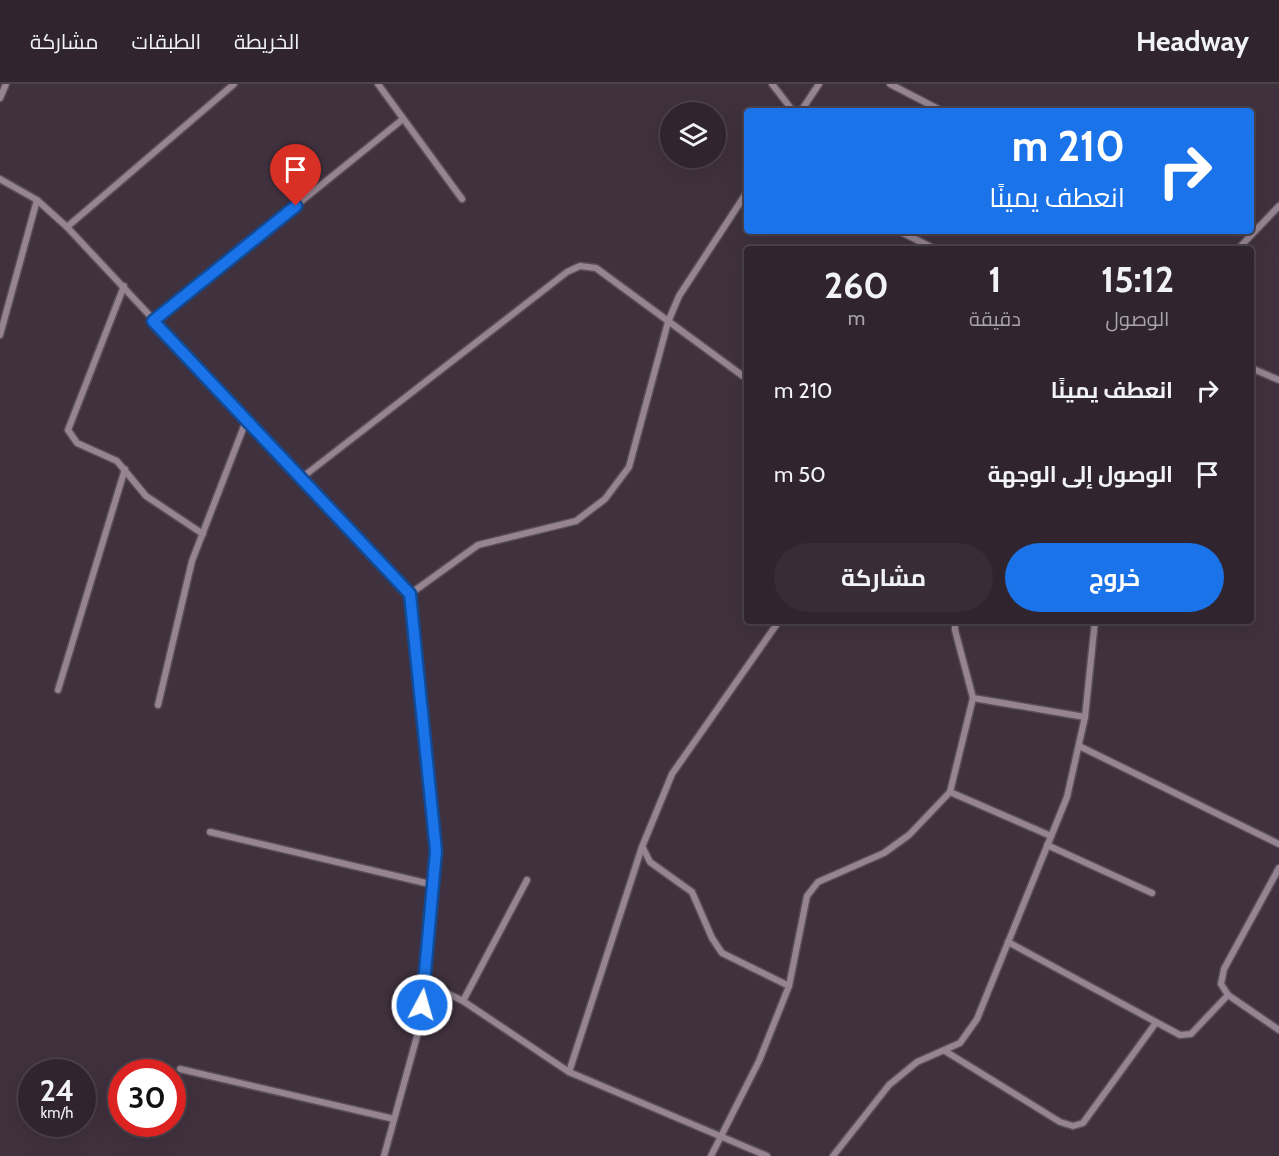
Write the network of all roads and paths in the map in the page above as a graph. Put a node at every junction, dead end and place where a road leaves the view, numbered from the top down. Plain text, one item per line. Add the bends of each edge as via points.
1 (6, 84) edge
2 (234, 84) edge
3 (378, 84) edge
4 (772, 84) edge
5 (819, 84) edge
6 (890, 84) edge
7 (0, 98) edge
8 (791, 108) edge
9 (803, 108) edge
10 (936, 108) edge
11 (403, 119) junction
12 (0, 179) edge
13 (744, 197) edge
14 (462, 199) dead end
15 (37, 200) junction
16 (1279, 207) edge
17 (67, 227) junction
18 (1254, 233) edge
19 (905, 234) edge
20 (1253, 234) edge
21 (929, 246) edge
22 (1241, 246) edge
23 (124, 286) junction
24 (153, 321) junction
25 (668, 322) junction
26 (0, 335) edge
27 (1254, 369) edge
28 (744, 377) edge
29 (1279, 380) edge
30 (246, 421) junction
31 (125, 469) junction
32 (300, 479) junction
33 (202, 534) junction
34 (410, 594) junction
35 (777, 624) edge
36 (956, 624) edge
37 (1095, 624) edge
38 (58, 690) dead end
39 (973, 698) junction
40 (158, 705) dead end
41 (1085, 717) junction
42 (1079, 747) junction
43 (950, 792) junction
44 (210, 832) dead end
45 (1051, 836) junction
46 (1279, 844) edge
47 (1047, 845) junction
48 (642, 847) junction
49 (1279, 867) edge
50 (527, 880) dead end
51 (434, 885) junction
52 (1152, 893) dead end
53 (1008, 942) junction
54 (424, 982) junction
55 (789, 986) junction
56 (1228, 995) junction
57 (464, 1001) junction
58 (1155, 1024) junction
59 (1279, 1030) edge
60 (945, 1051) junction
61 (186, 1070) edge
62 (569, 1072) junction
63 (394, 1119) junction
64 (721, 1137) junction
65 (384, 1156) edge
66 (711, 1156) edge
67 (767, 1156) edge
68 (834, 1156) edge

1 - 7 street
2 - 17 street
3 - 11 street
4 - 8 street
5 - 9 street
6 - 10 street
11 - 14 street
11 - 24 street
12 - 15 street
13 - 25 street via 679,296
15 - 17 street
15 - 26 street
16 - 18 street
17 - 23 street
19 - 21 street
20 - 22 street
23 - 24 street
23 - 31 street via 68,430 77,443 117,461
24 - 30 street
25 - 28 street
25 - 32 street via 596,268 580,266 567,272
25 - 34 street via 629,467 605,499 576,521 478,545
27 - 29 street
30 - 32 street
30 - 33 street
31 - 33 street via 146,496
31 - 38 street
32 - 34 street
33 - 40 street
34 - 51 street via 436,851
35 - 48 street via 672,774
36 - 39 street
37 - 41 street
39 - 41 street
39 - 43 street
41 - 42 street
42 - 45 street
42 - 46 street
43 - 45 street
43 - 55 street via 909,836 829,876 812,889 807,896
44 - 51 street
45 - 47 street
47 - 52 street
47 - 53 street
48 - 55 street via 650,862 692,892 722,953
48 - 62 street
49 - 56 street via 1224,969 1221,984
50 - 57 street
51 - 54 street
53 - 58 street
53 - 60 street via 977,1019 960,1043
54 - 57 street
54 - 63 street via 419,1029
55 - 64 street via 759,1061
56 - 58 street via 1191,1034 1180,1035
56 - 59 street
57 - 62 street
58 - 60 street via 1083,1123 1073,1126 1060,1122
60 - 68 street via 917,1062 890,1085
61 - 63 street
62 - 64 street
63 - 65 street
64 - 66 street
64 - 67 street

